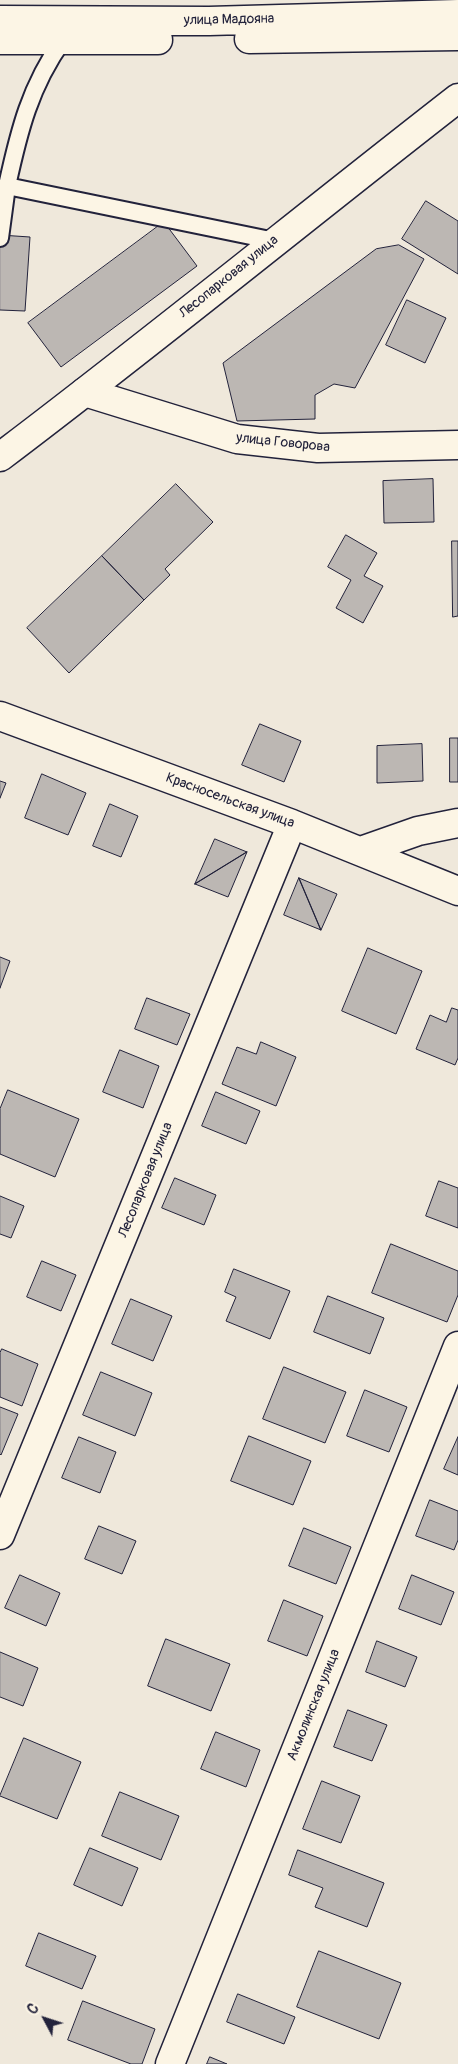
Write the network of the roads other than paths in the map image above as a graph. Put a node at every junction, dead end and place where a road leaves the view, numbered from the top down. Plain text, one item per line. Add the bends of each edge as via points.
1 (458, 14) edge
2 (0, 20) edge
3 (458, 36) edge
4 (0, 40) edge
5 (63, 40) junction
6 (458, 98) edge
7 (0, 169) edge
8 (7, 186) junction
9 (0, 238) edge
10 (274, 241) junction
11 (86, 392) junction
12 (458, 445) edge
13 (0, 457) edge
14 (0, 716) edge
15 (458, 822) edge
16 (292, 824) junction
17 (360, 851) junction
18 (458, 891) edge
19 (458, 1346) edge
20 (0, 1535) edge
21 (170, 2064) edge

1 - 2 street, улица Мадояна via 209,21
3 - 5 street, улица Мадояна
4 - 5 street, улица Мадояна
5 - 8 lane via 33,90
6 - 10 street, Лесопарковая улица
7 - 8 lane
8 - 9 lane
8 - 10 lane
10 - 11 street, Лесопарковая улица
11 - 12 street, улица Говорова via 237,439 318,448
11 - 13 street, Лесопарковая улица
14 - 16 street, Красносельская улица
15 - 17 street via 418,831
16 - 17 street, Красносельская улица
16 - 20 street, Лесопарковая улица
17 - 18 street, Красносельская улица
19 - 21 street, Акмолинская улица

